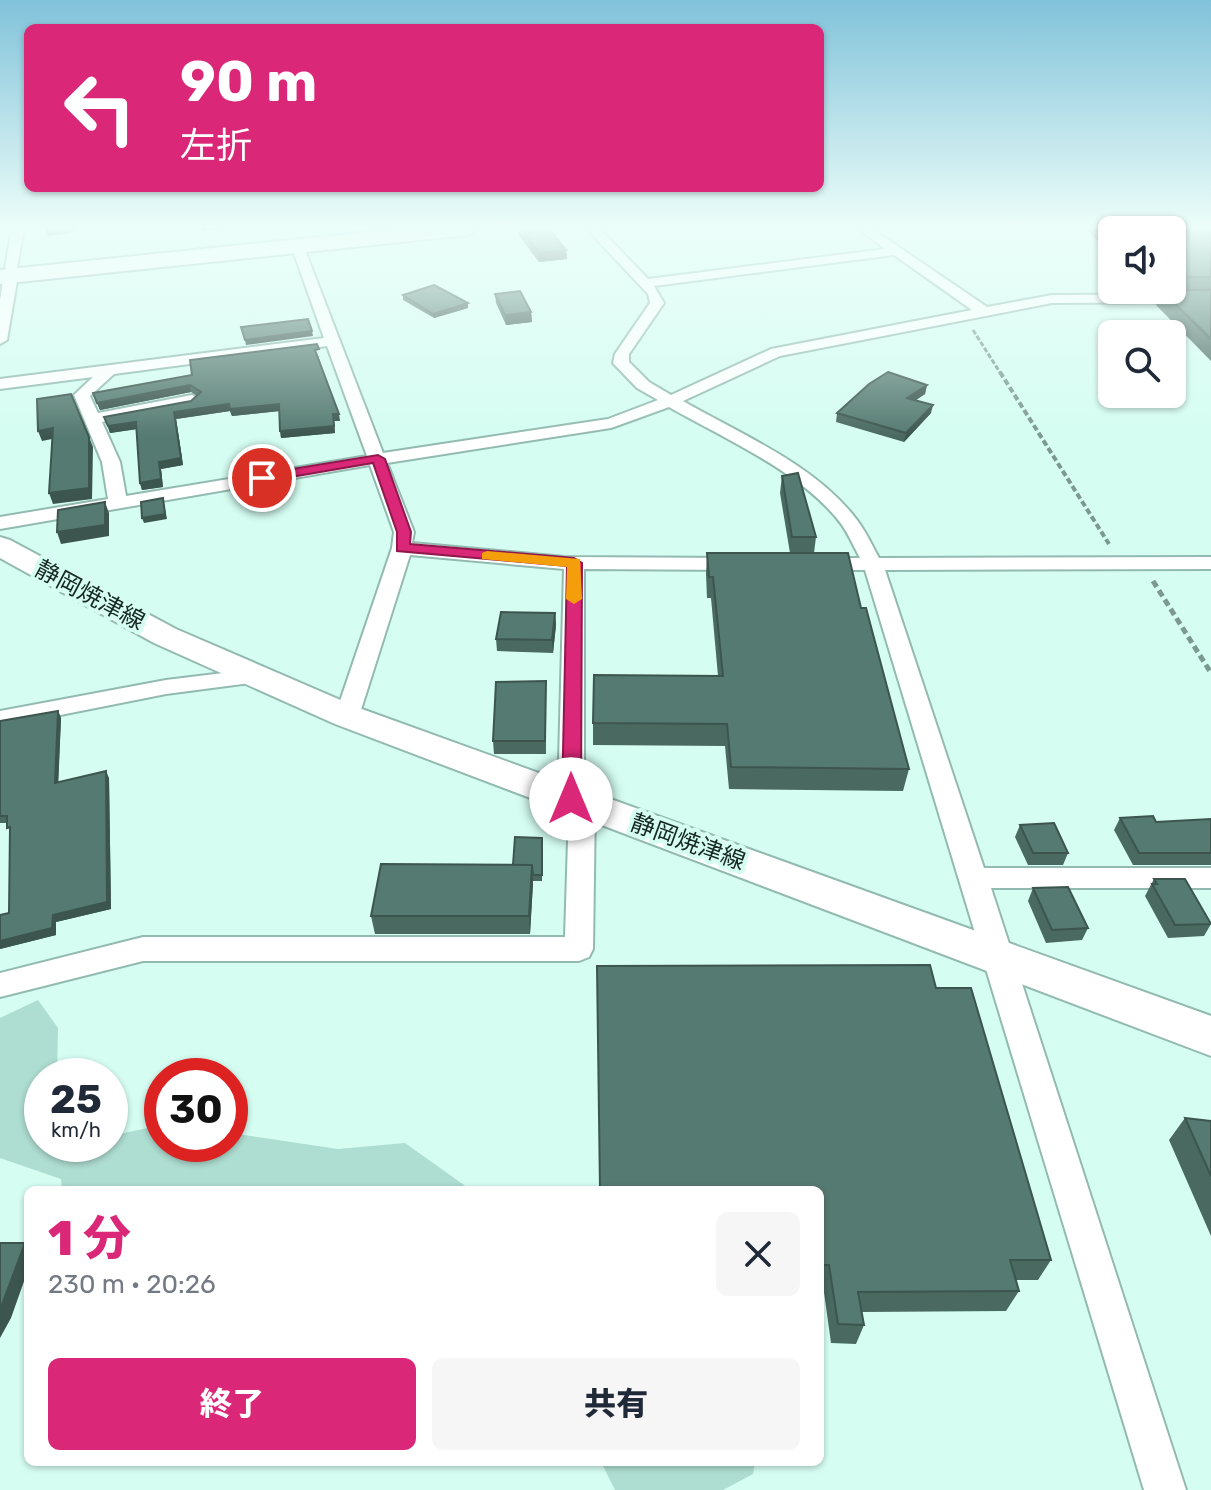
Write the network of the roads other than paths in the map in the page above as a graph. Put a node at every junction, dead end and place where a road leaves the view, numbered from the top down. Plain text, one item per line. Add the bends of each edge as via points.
1 (4, 298) edge
2 (317, 298) edge
3 (655, 298) edge
4 (963, 298) edge
5 (1211, 298) edge
6 (984, 312) junction
7 (0, 340) edge
8 (333, 341) junction
9 (110, 369) junction
10 (0, 384) edge
11 (192, 400) edge
12 (673, 400) junction
13 (93, 419) junction
14 (378, 459) junction
15 (118, 503) junction
16 (0, 523) edge
17 (0, 546) edge
18 (402, 548) junction
19 (574, 563) junction
20 (1211, 563) edge
21 (763, 564) edge
22 (794, 564) edge
23 (873, 564) junction
24 (257, 676) junction
25 (347, 716) junction
26 (0, 719) edge
27 (577, 802) junction
28 (974, 878) junction
29 (1211, 878) edge
30 (999, 957) junction
31 (0, 985) edge
32 (1211, 1036) edge
33 (1165, 1490) edge

1 - 7 street
2 - 8 street
3 - 12 street via 621,363 643,385
4 - 6 street
5 - 6 street via 1052,299
6 - 12 street via 776,352
8 - 9 street
8 - 14 street
9 - 10 street
9 - 13 street via 82,395
11 - 13 street
12 - 14 street via 611,423
12 - 23 street via 825,496 850,523
13 - 15 street via 111,462
14 - 15 street
14 - 18 street via 404,532
15 - 16 street
17 - 24 main road, 静岡焼津線 via 165,636
18 - 19 street
18 - 25 street
19 - 21 street
19 - 27 street
20 - 23 street
22 - 23 street
23 - 28 street
24 - 25 main road, 静岡焼津線
24 - 26 street via 166,687
25 - 27 main road, 静岡焼津線
27 - 30 main road, 静岡焼津線
27 - 31 street via 579,949 143,949
28 - 29 street
28 - 30 street
30 - 32 main road, 静岡焼津線
30 - 33 street

